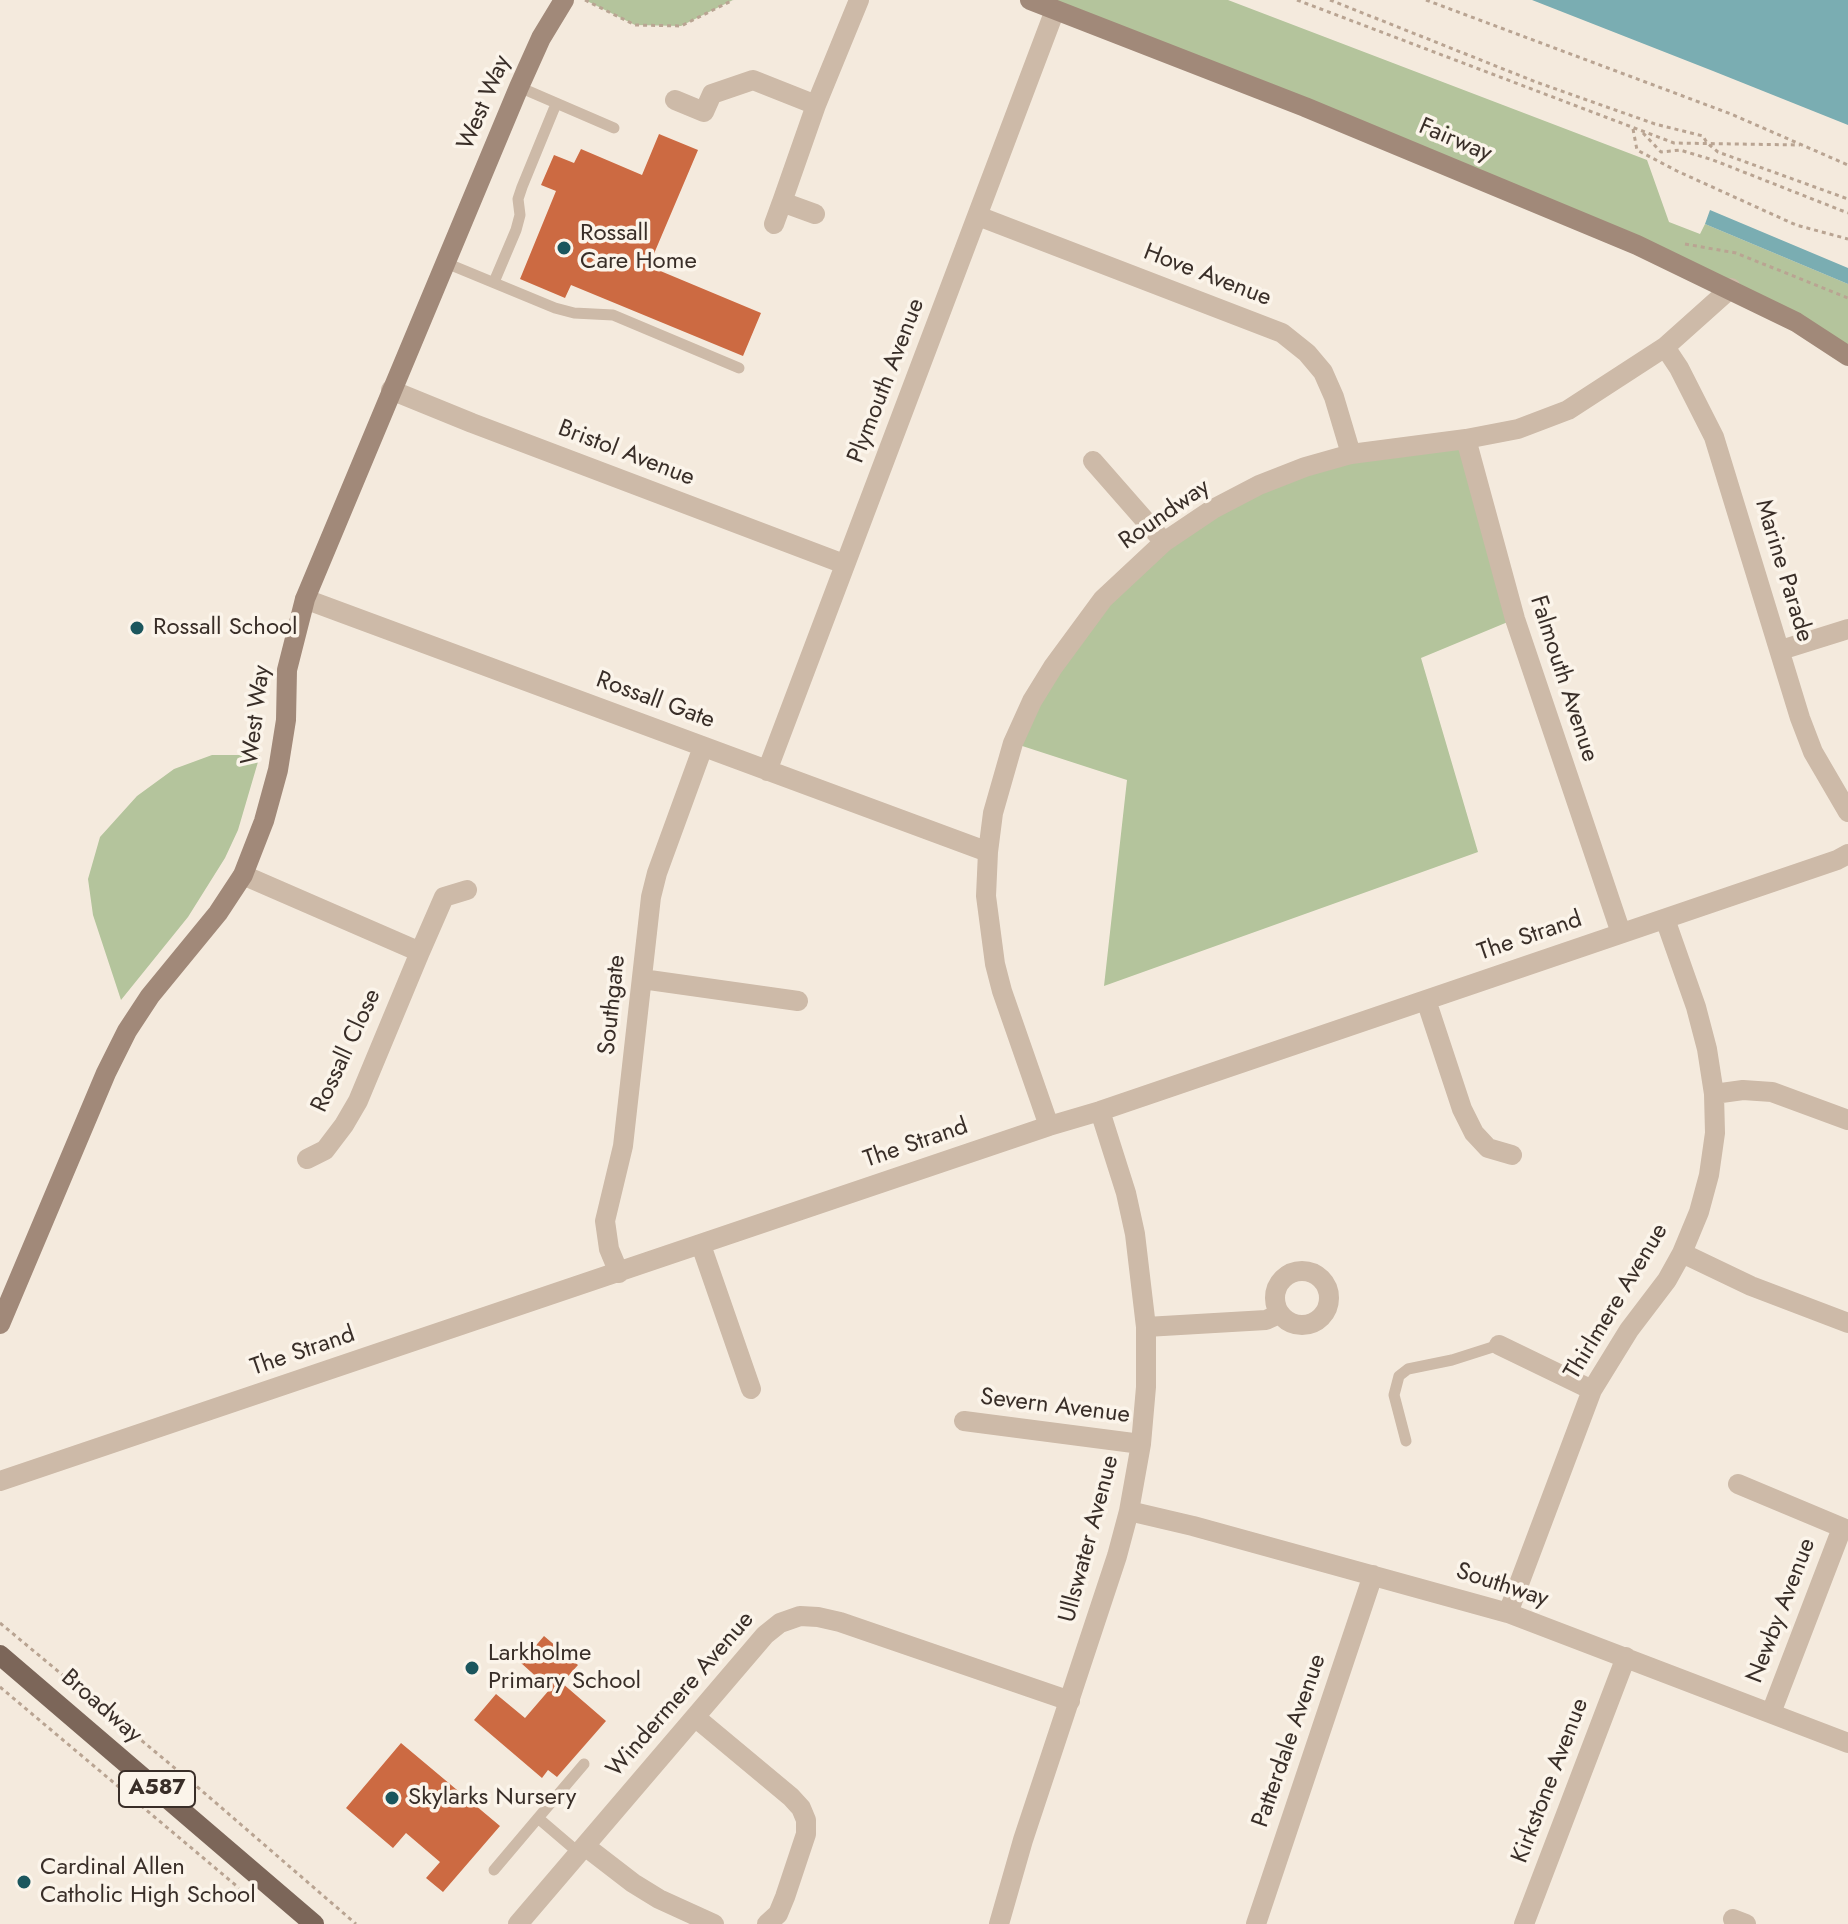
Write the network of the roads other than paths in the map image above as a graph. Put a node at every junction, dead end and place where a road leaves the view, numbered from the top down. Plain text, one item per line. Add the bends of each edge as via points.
1 (564, 0) edge
2 (859, 0) edge
3 (1030, 0) edge
4 (1055, 10) junction
5 (519, 87) junction
6 (675, 100) dead end
7 (556, 104) junction
8 (816, 105) junction
9 (614, 128) dead end
10 (782, 202) junction
11 (815, 214) dead end
12 (978, 216) junction
13 (774, 224) dead end
14 (446, 263) junction
15 (494, 282) junction
16 (1731, 288) junction
17 (1665, 347) junction
18 (1848, 356) edge
19 (739, 368) dead end
20 (391, 390) junction
21 (1466, 439) junction
22 (1351, 454) junction
23 (1093, 461) dead end
24 (1164, 542) junction
25 (844, 564) junction
26 (305, 599) junction
27 (1848, 629) edge
28 (1781, 650) junction
29 (703, 747) junction
30 (767, 771) junction
31 (1848, 812) edge
32 (988, 852) junction
33 (1848, 854) edge
34 (243, 875) junction
35 (467, 890) dead end
36 (1665, 919) junction
37 (1621, 933) junction
38 (420, 952) junction
39 (642, 979) junction
40 (1426, 1000) junction
41 (798, 1001) dead end
42 (1714, 1094) junction
43 (1100, 1111) junction
44 (1848, 1120) edge
45 (1049, 1126) junction
46 (1512, 1155) dead end
47 (307, 1159) dead end
48 (701, 1245) junction
49 (1682, 1253) junction
50 (619, 1273) junction
51 (1279, 1314) dead end
52 (1848, 1323) edge
53 (0, 1324) edge
54 (1146, 1327) junction
55 (1499, 1345) joint
56 (751, 1389) dead end
57 (1592, 1390) junction
58 (964, 1421) dead end
59 (1406, 1441) dead end
60 (1141, 1444) junction
61 (0, 1481) edge
62 (1738, 1484) dead end
63 (1129, 1511) junction
64 (1845, 1529) edge
65 (1373, 1575) junction
66 (1508, 1613) junction
67 (0, 1655) edge
68 (1626, 1657) junction
69 (1070, 1701) junction
70 (1771, 1713) junction
71 (695, 1717) junction
72 (1848, 1743) edge
73 (584, 1764) dead end
74 (538, 1818) junction
75 (582, 1849) junction
76 (494, 1870) dead end
77 (314, 1924) edge
78 (518, 1924) edge
79 (714, 1924) edge
80 (767, 1924) edge
81 (999, 1924) edge
82 (1256, 1924) edge
83 (1524, 1924) edge

1 - 5 street, West Way
2 - 8 street
3 - 4 street, Fairway
4 - 12 street, Plymouth Avenue
4 - 16 street, Fairway via 1305,107
5 - 7 lane
5 - 14 street, West Way
6 - 8 street via 704,112 712,94 753,80
7 - 9 lane
7 - 15 lane via 522,187 516,230
8 - 10 street
10 - 11 street
10 - 13 street
12 - 22 street, Hove Avenue via 1282,333 1323,372
12 - 25 street, Plymouth Avenue
14 - 15 lane
14 - 20 street, West Way
15 - 19 lane via 564,311 613,315
16 - 17 street, Roundway
16 - 18 street, Fairway
17 - 21 street, Roundway via 1568,410 1518,429
17 - 28 street, Marine Parade via 1714,437
20 - 25 street, Bristol Avenue
20 - 26 street, West Way
21 - 22 street, Roundway
21 - 37 street, Falmouth Avenue via 1515,619
22 - 24 street, Roundway via 1259,485
23 - 24 street
24 - 32 street, Roundway via 1103,599 1032,701 1002,774
25 - 30 street, Plymouth Avenue
26 - 29 street, Rossall Gate
26 - 34 street, West Way via 287,670 278,770
27 - 28 street
28 - 31 street, Marine Parade via 1813,752
29 - 30 street, Rossall Gate
29 - 39 street, Southgate via 657,873
30 - 32 street, Rossall Gate
32 - 45 street, Roundway via 986,896 995,964
33 - 36 street, The Strand
34 - 38 street
34 - 53 street, West Way via 127,1031
35 - 38 street, Rossall Close via 444,897
36 - 37 street, The Strand
36 - 42 street, Thirlmere Avenue via 1696,1007
37 - 40 street, The Strand
38 - 47 street, Rossall Close via 358,1101 325,1150
39 - 41 street
39 - 50 street, Southgate via 623,1146 605,1221
40 - 43 street, The Strand
40 - 46 street via 1474,1133 1488,1148
42 - 44 street via 1772,1092
42 - 49 street, Thirlmere Avenue via 1709,1175
43 - 45 street, The Strand
43 - 54 street, Ullswater Avenue via 1135,1234
45 - 48 street, The Strand
48 - 50 street, The Strand
48 - 56 street
49 - 52 street
49 - 57 street, Thirlmere Avenue
50 - 61 street, The Strand
51 - 54 street via 1266,1320
54 - 60 street, Ullswater Avenue
55 - 57 street
55 - 59 lane via 1408,1369 1399,1376 1394,1395
57 - 66 street, Thirlmere Avenue
58 - 60 street, Severn Avenue
60 - 63 street, Ullswater Avenue
62 - 64 street, Newby Avenue
63 - 65 street, Southway
63 - 69 street, Ullswater Avenue
64 - 70 street, Newby Avenue
65 - 66 street, Southway
65 - 82 street, Patterdale Avenue
66 - 68 street, Southway
67 - 77 main road, Broadway / A587
68 - 70 street, Southway
68 - 83 street, Kirkstone Avenue
69 - 71 street, Windermere Avenue via 840,1622 800,1616 765,1635
69 - 81 street, Ullswater Avenue
70 - 72 street, Southway
71 - 75 street, Windermere Avenue
71 - 80 street via 791,1797 806,1820 785,1897
73 - 74 lane
74 - 75 lane
74 - 76 lane
75 - 78 street, Windermere Avenue
75 - 79 street via 659,1899

